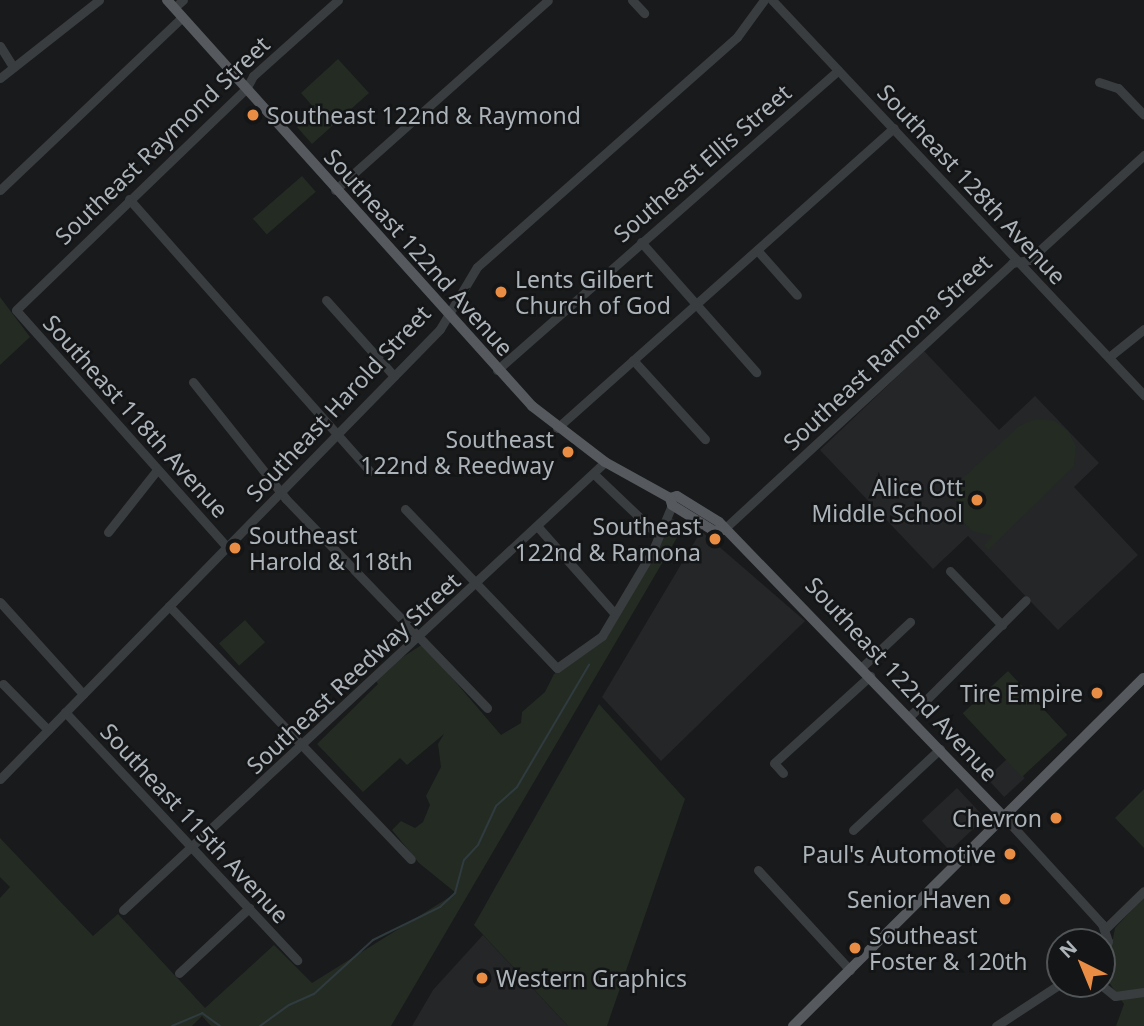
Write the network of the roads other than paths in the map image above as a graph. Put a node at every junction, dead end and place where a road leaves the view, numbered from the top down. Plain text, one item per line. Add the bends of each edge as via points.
1 (99, 0) edge
2 (183, 0) edge
3 (338, 0) edge
4 (548, 0) edge
5 (632, 0) edge
6 (764, 0) edge
7 (772, 0) edge
8 (175, 9) edge
9 (644, 13) dead end
10 (0, 47) edge
11 (13, 68) junction
12 (838, 70) junction
13 (0, 78) edge
14 (1099, 82) dead end
15 (246, 89) junction
16 (1144, 115) edge
17 (894, 128) junction
18 (1144, 155) edge
19 (0, 190) edge
20 (335, 190) junction
21 (129, 199) junction
22 (641, 242) junction
23 (757, 250) junction
24 (1020, 261) junction
25 (797, 295) dead end
26 (326, 300) dead end
27 (697, 303) junction
28 (16, 310) joint
29 (447, 316) junction
30 (1144, 329) edge
31 (1109, 357) junction
32 (633, 360) junction
33 (497, 370) junction
34 (756, 372) dead end
35 (394, 376) junction
36 (192, 382) dead end
37 (1144, 395) edge
38 (557, 428) junction
39 (337, 435) junction
40 (705, 439) dead end
41 (605, 462) junction
42 (157, 470) junction
43 (370, 471) dead end
44 (595, 475) junction
45 (282, 491) junction
46 (671, 501) junction
47 (405, 509) dead end
48 (538, 527) junction
49 (723, 530) junction
50 (108, 532) dead end
51 (658, 535) junction
52 (227, 547) junction
53 (950, 571) dead end
54 (477, 584) junction
55 (1026, 600) dead end
56 (0, 602) edge
57 (169, 606) junction
58 (614, 612) junction
59 (910, 622) dead end
60 (1002, 625) junction
61 (420, 636) junction
62 (866, 671) junction
63 (1143, 682) edge
64 (3, 684) dead end
65 (83, 694) junction
66 (487, 708) dead end
67 (65, 712) junction
68 (909, 717) junction
69 (48, 730) junction
70 (303, 745) junction
71 (940, 749) junction
72 (783, 773) dead end
73 (0, 779) edge
74 (1006, 819) junction
75 (853, 830) dead end
76 (192, 848) junction
77 (411, 859) dead end
78 (758, 870) dead end
79 (1144, 891) edge
80 (249, 908) junction
81 (123, 909) dead end
82 (1104, 928) edge
83 (1106, 928) edge
84 (297, 960) dead end
85 (850, 970) junction
86 (179, 973) dead end
87 (1144, 992) edge
88 (1046, 993) edge
89 (1116, 996) edge
90 (793, 1026) edge
91 (996, 1026) edge

1 - 11 street
2 - 8 street
3 - 15 street, Southeast Raymond Street via 253,76
4 - 20 street
5 - 9 street
6 - 29 street, Southeast Harold Street via 746,29 486,258 469,277
7 - 12 street, Southeast 128th Avenue
8 - 15 main road, Southeast 122nd Avenue
8 - 19 street
10 - 11 street
11 - 13 street
12 - 17 street, Southeast 128th Avenue
12 - 22 street, Southeast Ellis Street
14 - 16 street via 1118,88
15 - 20 main road, Southeast 122nd Avenue
15 - 21 street, Southeast Raymond Street
17 - 23 street
17 - 24 street, Southeast 128th Avenue
18 - 24 street, Southeast Ramona Street via 1029,260
20 - 29 main road, Southeast 122nd Avenue
21 - 28 street, Southeast Raymond Street
21 - 39 street
22 - 27 street
22 - 33 street, Southeast Ellis Street
23 - 25 street
23 - 27 street
24 - 31 street, Southeast 128th Avenue
24 - 49 street, Southeast Ramona Street via 1012,263
26 - 35 street
27 - 32 street
27 - 34 street
28 - 42 street, Southeast 118th Avenue
29 - 33 main road, Southeast 122nd Avenue
29 - 35 street, Southeast Harold Street
30 - 31 street
31 - 37 street, Southeast 128th Avenue
32 - 38 street
32 - 40 street
33 - 38 main road, Southeast 122nd Avenue
35 - 39 street, Southeast Harold Street
36 - 45 street
38 - 41 main road, Southeast 122nd Avenue
39 - 43 street
39 - 45 street, Southeast Harold Street
41 - 44 street, Southeast Reedway Street
41 - 46 main road, Southeast 122nd Avenue
42 - 50 street
42 - 52 street, Southeast 118th Avenue
44 - 48 street, Southeast Reedway Street
44 - 51 street
45 - 52 street, Southeast Harold Street
45 - 61 street via 340,558
46 - 49 main road, Southeast 122nd Avenue via 677,496 719,522
46 - 51 street
47 - 54 street
48 - 54 street, Southeast Reedway Street
48 - 58 street
49 - 62 main road, Southeast 122nd Avenue via 772,573
51 - 58 street
52 - 57 street, Southeast Harold Street
53 - 60 street
54 - 58 street via 553,668 569,664 602,636
54 - 61 street, Southeast Reedway Street
55 - 60 street
56 - 65 street
57 - 65 street, Southeast Harold Street
57 - 70 street
59 - 62 street
60 - 68 street
61 - 66 street
61 - 70 street, Southeast Reedway Street
62 - 68 main road, Southeast 122nd Avenue
62 - 72 street via 774,763
63 - 74 main road
64 - 69 street
65 - 67 street, Southeast Harold Street
67 - 69 street, Southeast Harold Street
67 - 76 street, Southeast 115th Avenue
68 - 71 main road, Southeast 122nd Avenue
69 - 73 street, Southeast Harold Street
70 - 76 street, Southeast Reedway Street
70 - 77 street
71 - 74 main road, Southeast 122nd Avenue
71 - 75 street
74 - 82 street, Southeast 122nd Avenue
74 - 85 main road
76 - 80 street, Southeast 115th Avenue
76 - 81 street, Southeast Reedway Street
78 - 85 street
79 - 83 street
80 - 84 street, Southeast 115th Avenue
80 - 86 street
85 - 90 main road
87 - 89 street
88 - 91 street

